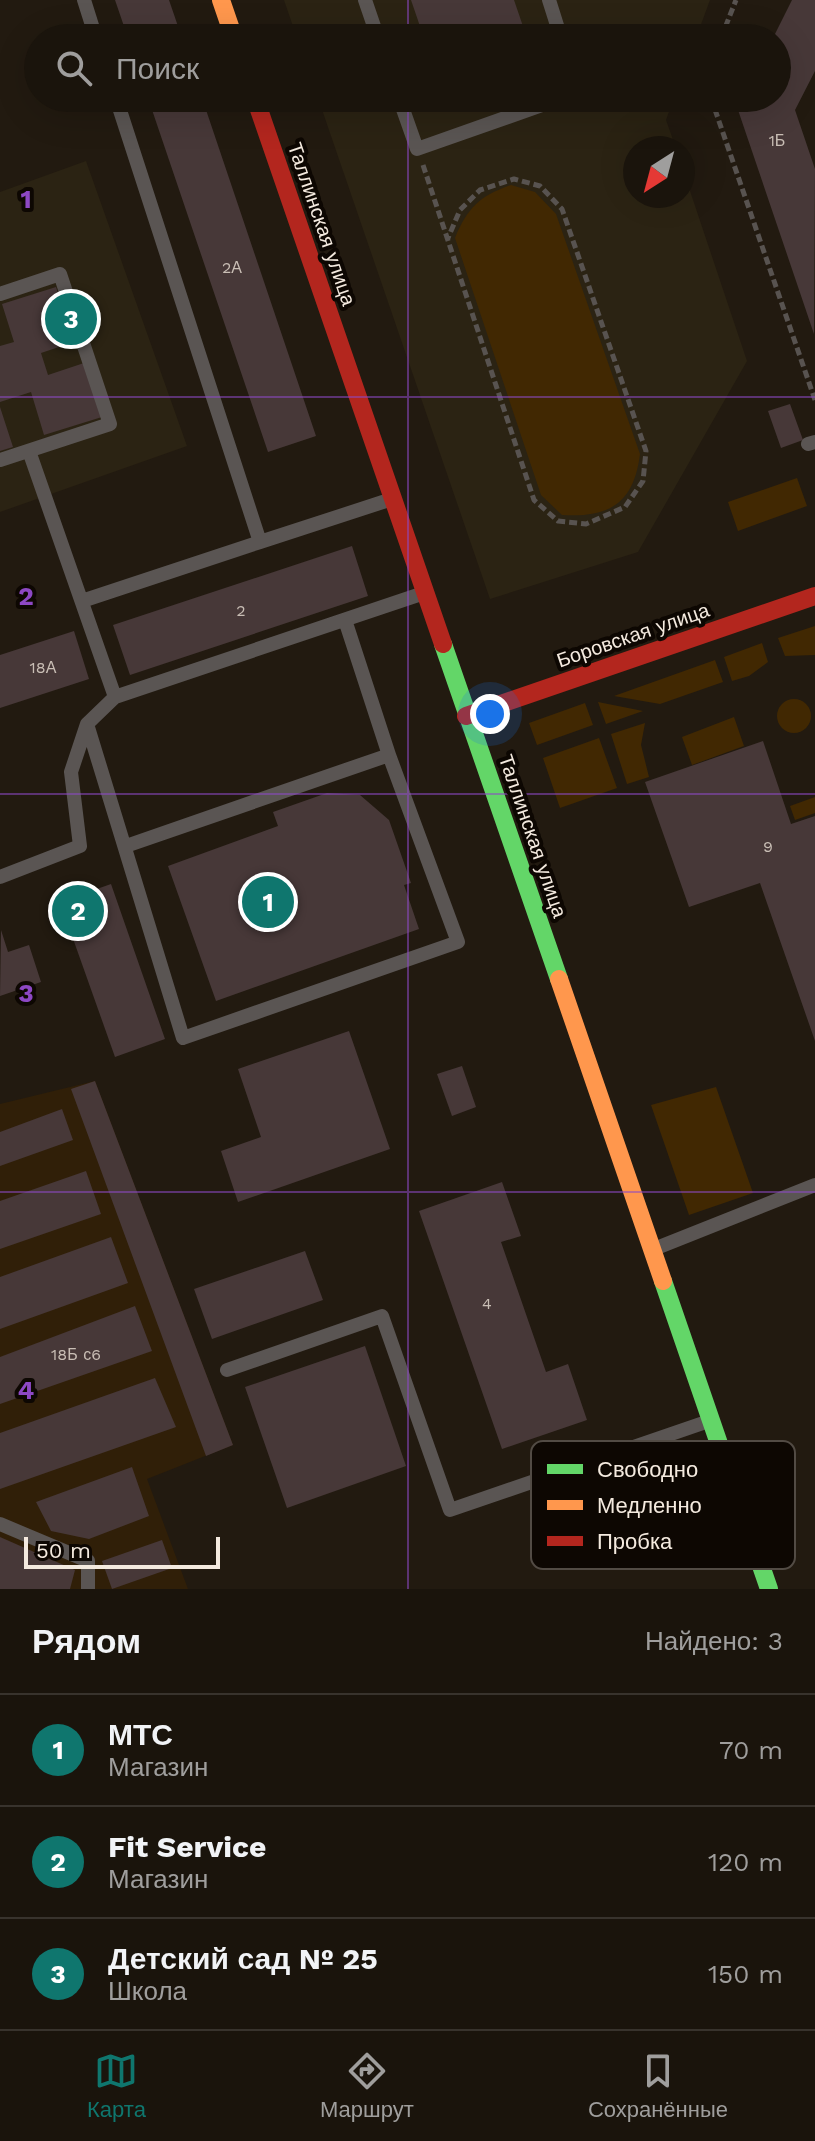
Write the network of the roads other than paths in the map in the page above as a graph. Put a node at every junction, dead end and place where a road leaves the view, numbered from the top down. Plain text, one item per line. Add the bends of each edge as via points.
1 (84, 0) edge
2 (221, 0) edge
3 (365, 0) edge
4 (549, 0) edge
5 (92, 24) edge
6 (229, 24) edge
7 (373, 24) edge
8 (557, 24) edge
9 (121, 112) edge
10 (260, 112) edge
11 (404, 112) edge
12 (522, 112) edge
13 (0, 294) edge
14 (29, 451) junction
15 (0, 460) edge
16 (393, 499) junction
17 (260, 542) junction
18 (426, 593) junction
19 (815, 596) edge
20 (82, 601) junction
21 (345, 620) junction
22 (115, 697) junction
23 (466, 716) junction
24 (87, 724) junction
25 (389, 755) junction
26 (126, 846) junction
27 (0, 877) edge
28 (815, 1185) edge
29 (654, 1249) junction
30 (227, 1370) dead end
31 (713, 1419) junction
32 (649, 1441) edge
33 (720, 1441) edge
34 (531, 1482) edge
35 (0, 1524) edge
36 (762, 1569) edge
37 (88, 1589) edge
38 (769, 1589) edge

1 - 5 lane
2 - 6 street
3 - 7 lane
4 - 8 lane
9 - 17 lane
10 - 16 street, Таллинская улица
11 - 12 lane via 417,149
13 - 14 lane via 60,274 110,424
14 - 15 lane
14 - 20 lane
16 - 17 lane
16 - 18 street, Таллинская улица
17 - 20 lane
18 - 21 lane
18 - 23 street, Таллинская улица
19 - 23 street, Боровская улица
20 - 22 lane
21 - 22 lane
21 - 25 lane
22 - 24 lane
23 - 29 street, Таллинская улица
24 - 26 lane
24 - 27 lane via 71,772 80,846
25 - 26 lane
25 - 26 lane via 458,942 183,1038
28 - 29 lane
29 - 31 street, Таллинская улица
30 - 34 lane via 382,1316 450,1510
31 - 32 lane
31 - 33 street, Таллинская улица
35 - 37 lane via 88,1561
36 - 38 street, Таллинская улица

